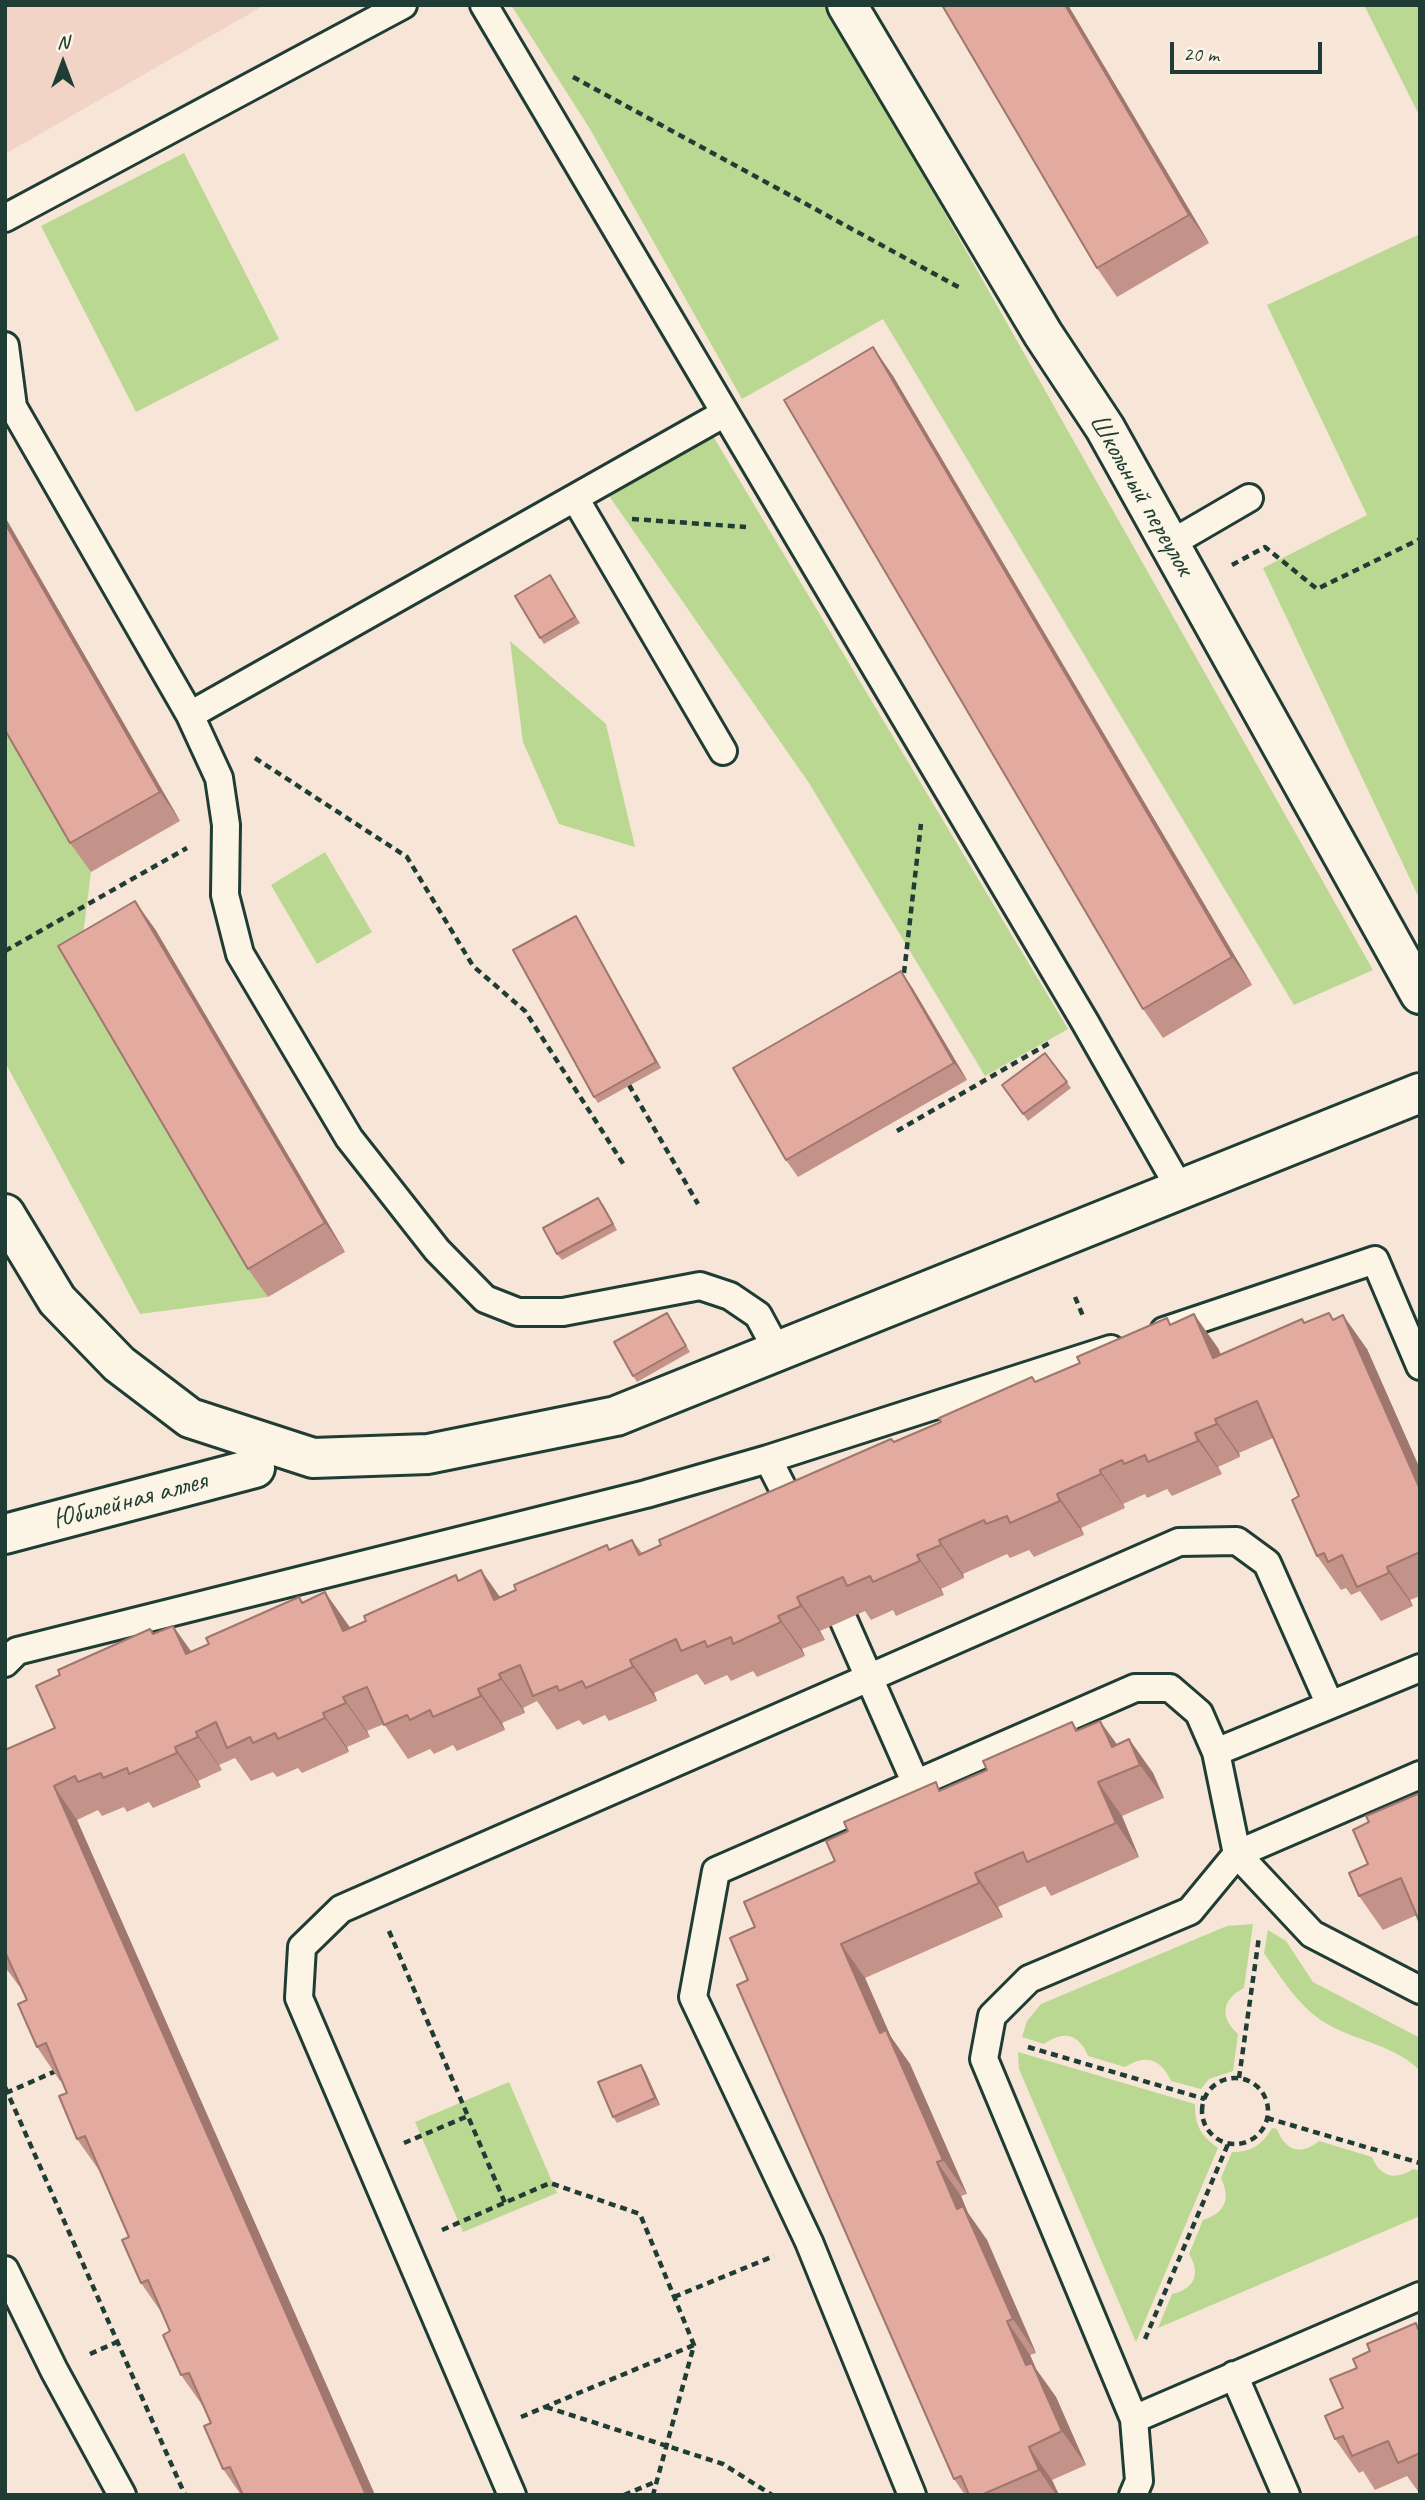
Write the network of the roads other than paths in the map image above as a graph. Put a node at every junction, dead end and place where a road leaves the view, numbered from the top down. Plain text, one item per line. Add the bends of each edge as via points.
1 (403, 5) edge
2 (484, 5) edge
3 (847, 5) edge
4 (5, 218) edge
5 (5, 346) edge
6 (724, 413) junction
7 (1249, 498) dead end
8 (581, 507) junction
9 (1170, 544) junction
10 (190, 715) junction
11 (723, 751) dead end
12 (1420, 994) edge
13 (1420, 1093) edge
14 (1180, 1189) junction
15 (6, 1217) edge
16 (778, 1352) junction
17 (1420, 1366) edge
18 (768, 1459) junction
19 (255, 1468) dead end
20 (800, 1522) edge
21 (5, 1534) edge
22 (844, 1621) edge
23 (5, 1663) edge
24 (1420, 1668) edge
25 (869, 1677) junction
26 (1330, 1705) junction
27 (1216, 1752) junction
28 (1420, 1776) edge
29 (916, 1784) junction
30 (1237, 1854) junction
31 (1420, 1990) edge
32 (5, 2270) edge
33 (1420, 2296) edge
34 (1234, 2375) junction
35 (1134, 2419) junction
36 (122, 2495) edge
37 (512, 2495) edge
38 (912, 2495) edge
39 (1133, 2495) edge
40 (1286, 2495) edge

1 - 4 lane
2 - 6 lane
3 - 9 street, Школьный переулок
5 - 10 lane via 13,407
6 - 8 lane
6 - 14 lane
7 - 9 lane
8 - 10 lane
8 - 11 lane
9 - 12 street, Школьный переулок
10 - 16 lane via 219,778 226,825 225,895 240,954 349,1138 438,1250 485,1299 518,1312 563,1312 700,1286 730,1296 758,1315
13 - 14 street
14 - 16 street
15 - 16 street via 57,1300 119,1364 190,1418 313,1458 428,1454 616,1416
17 - 18 lane via 1375,1260
18 - 20 lane
18 - 23 lane via 646,1494 18,1651
19 - 21 street, Юбилейная аллея
22 - 25 lane
24 - 26 lane
25 - 26 lane via 1179,1542 1237,1541 1267,1563
25 - 29 lane
25 - 37 lane via 341,1909 302,1947 299,1998
26 - 27 lane
27 - 29 lane via 1199,1713 1170,1688 1135,1688
27 - 30 lane
28 - 30 lane
29 - 38 lane via 716,1871 693,1997 809,2242
30 - 31 lane via 1312,1934
30 - 35 lane via 1190,1911 1028,1979 992,2016 984,2059
32 - 36 lane
33 - 34 lane
34 - 35 lane
34 - 40 lane
35 - 39 lane via 1139,2481

